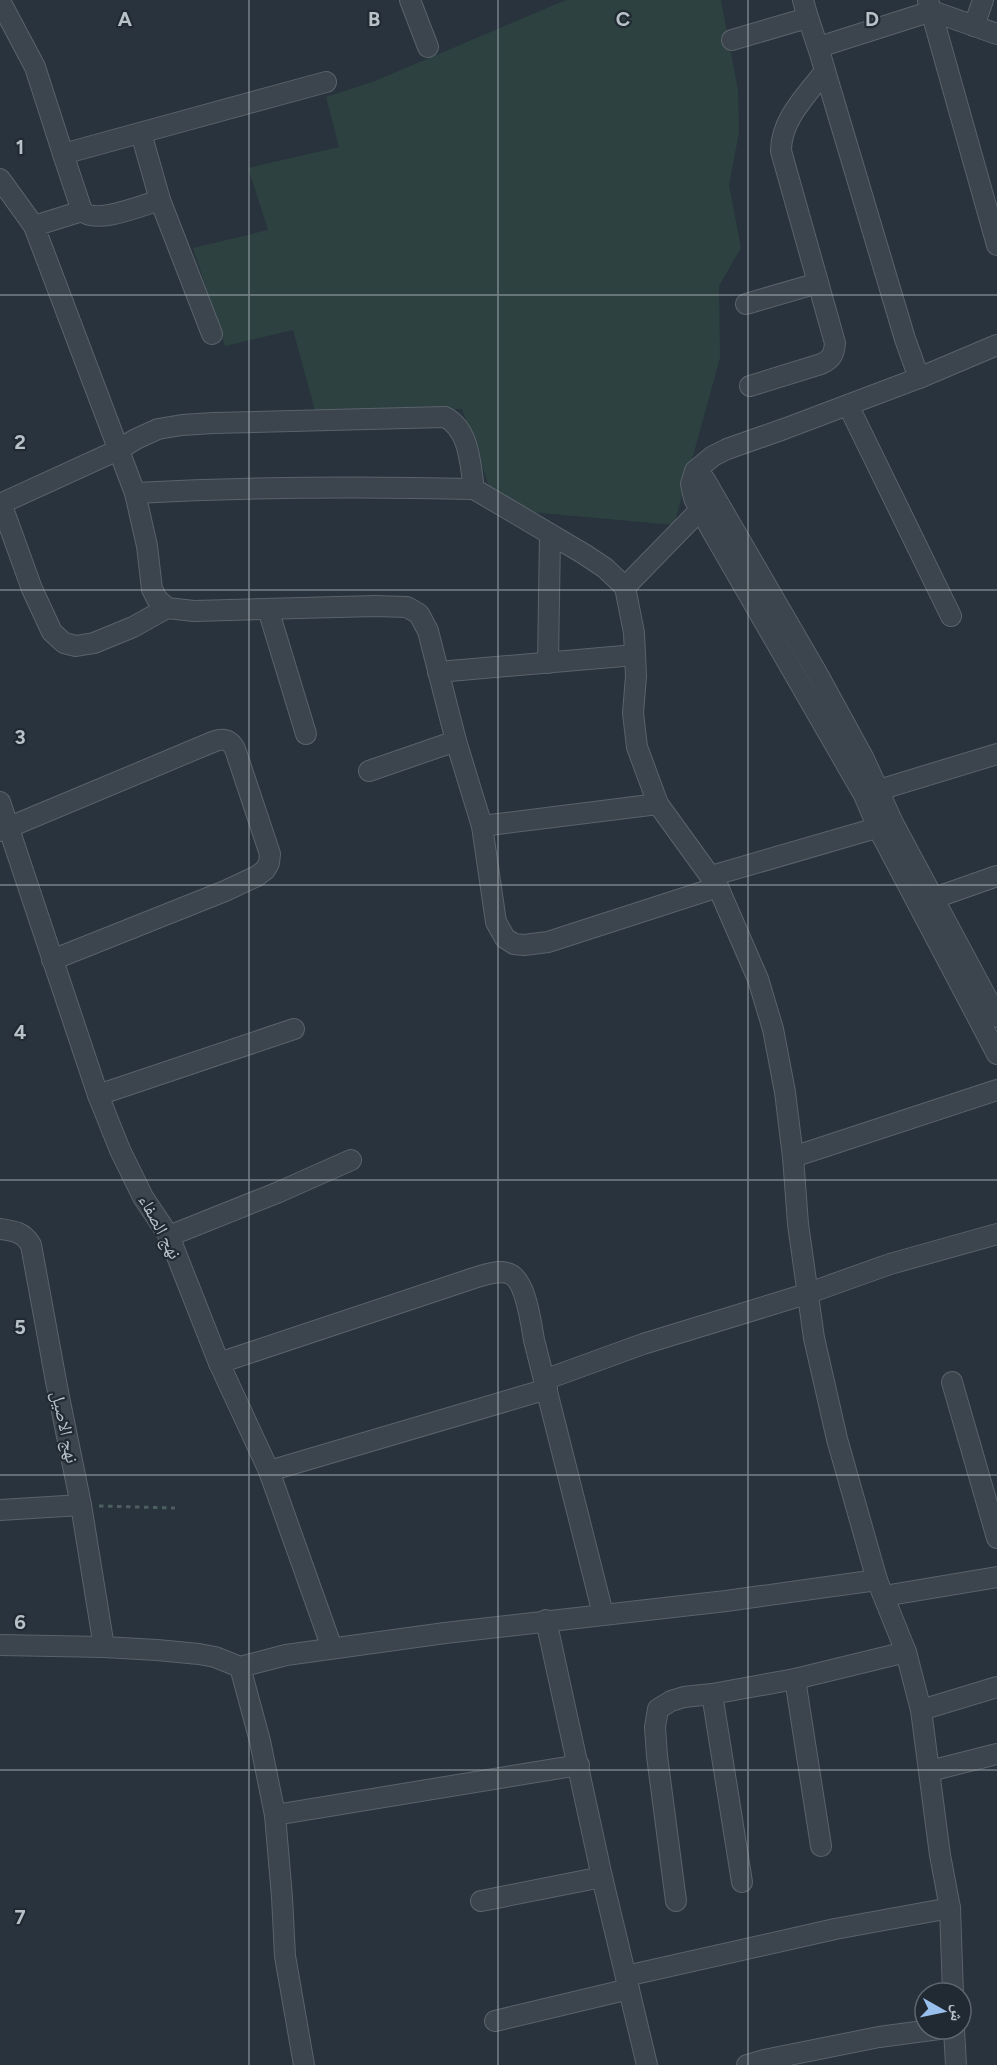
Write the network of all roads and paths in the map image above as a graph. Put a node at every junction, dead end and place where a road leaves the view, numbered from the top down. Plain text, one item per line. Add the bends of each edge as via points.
1 (410, 0) edge
2 (983, 0) edge
3 (0, 1) edge
4 (930, 6) edge
5 (805, 9) edge
6 (974, 26) junction
7 (997, 34) edge
8 (732, 40) dead end
9 (428, 47) dead end
10 (819, 47) junction
11 (825, 72) junction
12 (326, 82) dead end
13 (141, 133) junction
14 (63, 154) junction
15 (0, 179) edge
16 (160, 200) junction
17 (82, 211) junction
18 (34, 226) junction
19 (997, 245) edge
20 (818, 283) junction
21 (746, 304) dead end
22 (212, 334) dead end
23 (997, 345) edge
24 (919, 378) junction
25 (750, 386) dead end
26 (848, 405) junction
27 (118, 450) junction
28 (695, 471) junction
29 (474, 489) junction
30 (135, 494) junction
31 (1, 504) edge
32 (700, 510) junction
33 (550, 535) junction
34 (625, 586) junction
35 (167, 608) junction
36 (268, 609) junction
37 (951, 616) dead end
38 (635, 655) junction
39 (548, 663) junction
40 (438, 672) junction
41 (306, 734) dead end
42 (456, 741) junction
43 (997, 754) edge
44 (369, 771) dead end
45 (872, 793) junction
46 (0, 802) edge
47 (658, 804) junction
48 (885, 825) junction
49 (482, 826) junction
50 (4, 829) edge
51 (997, 876) edge
52 (714, 881) junction
53 (925, 901) junction
54 (52, 960) junction
55 (997, 1017) edge
56 (294, 1029) dead end
57 (997, 1054) edge
58 (997, 1090) edge
59 (98, 1095) junction
60 (793, 1157) junction
61 (351, 1160) dead end
62 (0, 1229) edge
63 (997, 1234) edge
64 (169, 1236) junction
65 (807, 1294) junction
66 (219, 1363) junction
67 (952, 1382) dead end
68 (545, 1385) junction
69 (269, 1471) junction
70 (81, 1505) junction
71 (176, 1508) dead end
72 (0, 1509) edge
73 (997, 1538) edge
74 (997, 1577) edge
75 (880, 1588) junction
76 (603, 1614) junction
77 (546, 1620) junction
78 (0, 1645) edge
79 (104, 1647) junction
80 (332, 1648) junction
81 (906, 1652) junction
82 (240, 1666) junction
83 (795, 1679) junction
84 (997, 1687) edge
85 (712, 1694) junction
86 (921, 1710) junction
87 (997, 1754) edge
88 (579, 1765) junction
89 (930, 1772) junction
90 (275, 1815) junction
91 (821, 1846) dead end
92 (602, 1877) junction
93 (742, 1882) dead end
94 (481, 1901) dead end
95 (676, 1901) dead end
96 (950, 1908) junction
97 (953, 1981) edge
98 (627, 1983) junction
99 (495, 2021) dead end
100 (913, 2032) edge
101 (955, 2041) edge
102 (304, 2065) edge
103 (647, 2065) edge
104 (747, 2065) edge
105 (956, 2065) edge

1 - 9 street
2 - 6 street
3 - 14 street via 35,68
4 - 6 street
4 - 10 street
4 - 19 street
5 - 8 street
5 - 10 street
6 - 7 street
10 - 11 street
11 - 20 street via 787,122 781,139 784,164
11 - 24 street
12 - 13 street
13 - 14 street
13 - 16 street
14 - 17 street
15 - 18 street
16 - 17 street via 98,216
16 - 22 street
17 - 18 street
18 - 27 street
20 - 21 street
20 - 25 street via 835,343 830,360
23 - 24 street
24 - 26 street
26 - 28 street via 727,449 707,459
26 - 37 street
27 - 29 street via 158,429 182,425 445,417 460,429 466,441
27 - 30 street
27 - 31 street
28 - 32 street via 691,484
28 - 45 street via 705,480 817,673
29 - 30 street via 229,488
29 - 33 street
30 - 35 street via 152,590
31 - 35 street via 32,589 52,632 64,643 94,643
32 - 34 street
32 - 45 street via 836,744
33 - 34 street via 605,568
33 - 39 street
34 - 38 street
35 - 36 street
36 - 40 street via 407,607 419,614 428,631
36 - 41 street
38 - 39 street
38 - 47 street via 633,713 637,747
39 - 40 street
40 - 42 street
42 - 44 street
42 - 49 street
43 - 45 street
45 - 48 street
46 - 50 street, نهج الصفاء
47 - 49 street
47 - 52 street
48 - 52 street
48 - 53 street
49 - 52 street via 496,922 514,944 548,942
50 - 54 street, نهج الصفاء
50 - 54 street via 215,741 231,742 235,749 270,854 265,870 225,891
51 - 53 street
52 - 60 street via 758,978 774,1029
53 - 55 street
53 - 57 street
54 - 59 street, نهج الصفاء
56 - 59 street
58 - 60 street
59 - 64 street, نهج الصفاء via 138,1188
60 - 65 street
61 - 64 street
62 - 70 street, نهج الاصيل via 18,1231 31,1245
63 - 65 street via 890,1264
64 - 66 street, نهج الصفاء
65 - 68 street via 643,1344
65 - 75 street via 837,1439
66 - 68 street via 474,1278 506,1272 516,1278 525,1298
66 - 69 street, نهج الصفاء
67 - 73 street
68 - 69 street
68 - 76 street
69 - 80 street, نهج الصفاء
70 - 71 path
70 - 72 street
70 - 79 street, نهج الاصيل
74 - 75 street
75 - 76 street
75 - 81 street
76 - 77 street
77 - 80 street
77 - 88 street
78 - 79 street
79 - 82 street via 200,1654
80 - 82 street
81 - 83 street
81 - 86 street
82 - 90 street
83 - 85 street
83 - 91 street
84 - 86 street
85 - 93 street
85 - 95 street via 671,1701 658,1709 656,1718 657,1756
86 - 89 street
87 - 89 street
88 - 90 street
88 - 92 street
89 - 96 street
90 - 102 street via 285,1956
92 - 94 street
92 - 98 street
96 - 97 street
96 - 98 street via 835,1929
98 - 99 street
98 - 103 street
100 - 104 street
101 - 105 street

